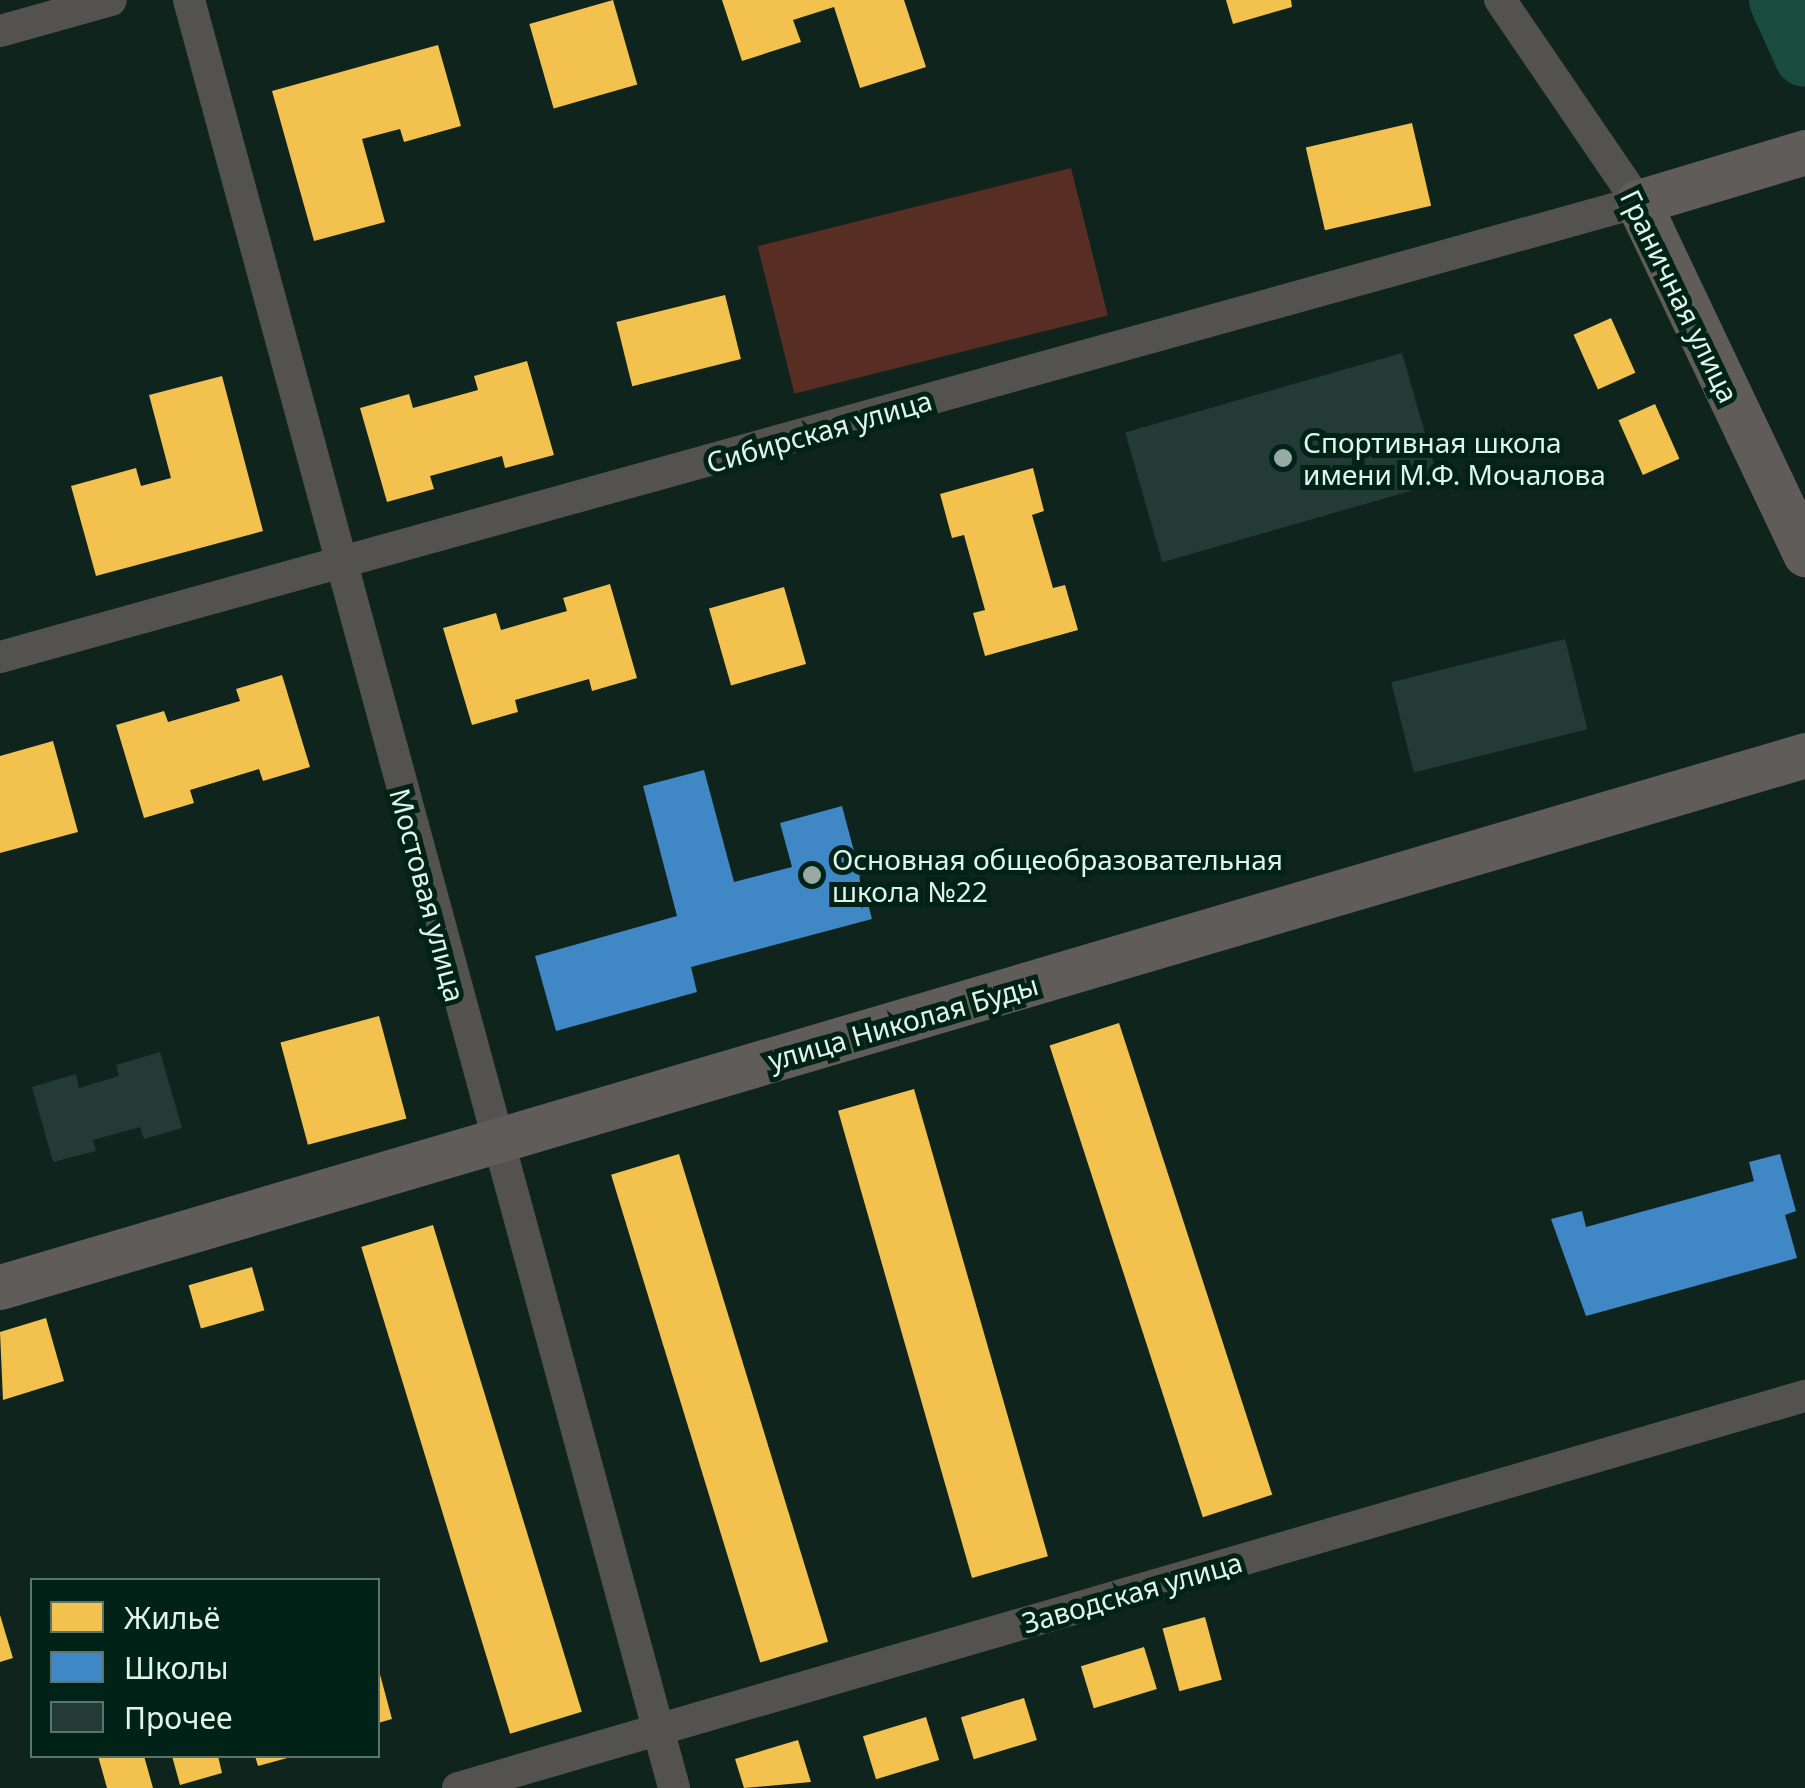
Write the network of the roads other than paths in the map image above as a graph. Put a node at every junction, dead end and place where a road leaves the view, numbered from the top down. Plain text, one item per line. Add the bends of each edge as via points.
1 (111, 0) edge
2 (189, 0) edge
3 (1500, 0) edge
4 (0, 31) edge
5 (1805, 152) edge
6 (1638, 202) junction
7 (1805, 554) edge
8 (340, 565) junction
9 (0, 658) edge
10 (1805, 755) edge
11 (494, 1142) junction
12 (0, 1287) edge
13 (1805, 1396) edge
14 (658, 1730) junction
15 (458, 1788) edge
16 (674, 1788) edge

1 - 4 street
2 - 8 street, Мостовая улица
3 - 6 street, Граничная улица
5 - 6 street
6 - 7 street, Граничная улица
6 - 8 street, Сибирская улица
8 - 9 street, Сибирская улица
8 - 11 street, Мостовая улица
10 - 11 street, улица Николая Буды
11 - 12 street, улица Николая Буды
11 - 14 street, Мостовая улица
13 - 14 street, Заводская улица
14 - 15 street, Заводская улица
14 - 16 street, Мостовая улица

